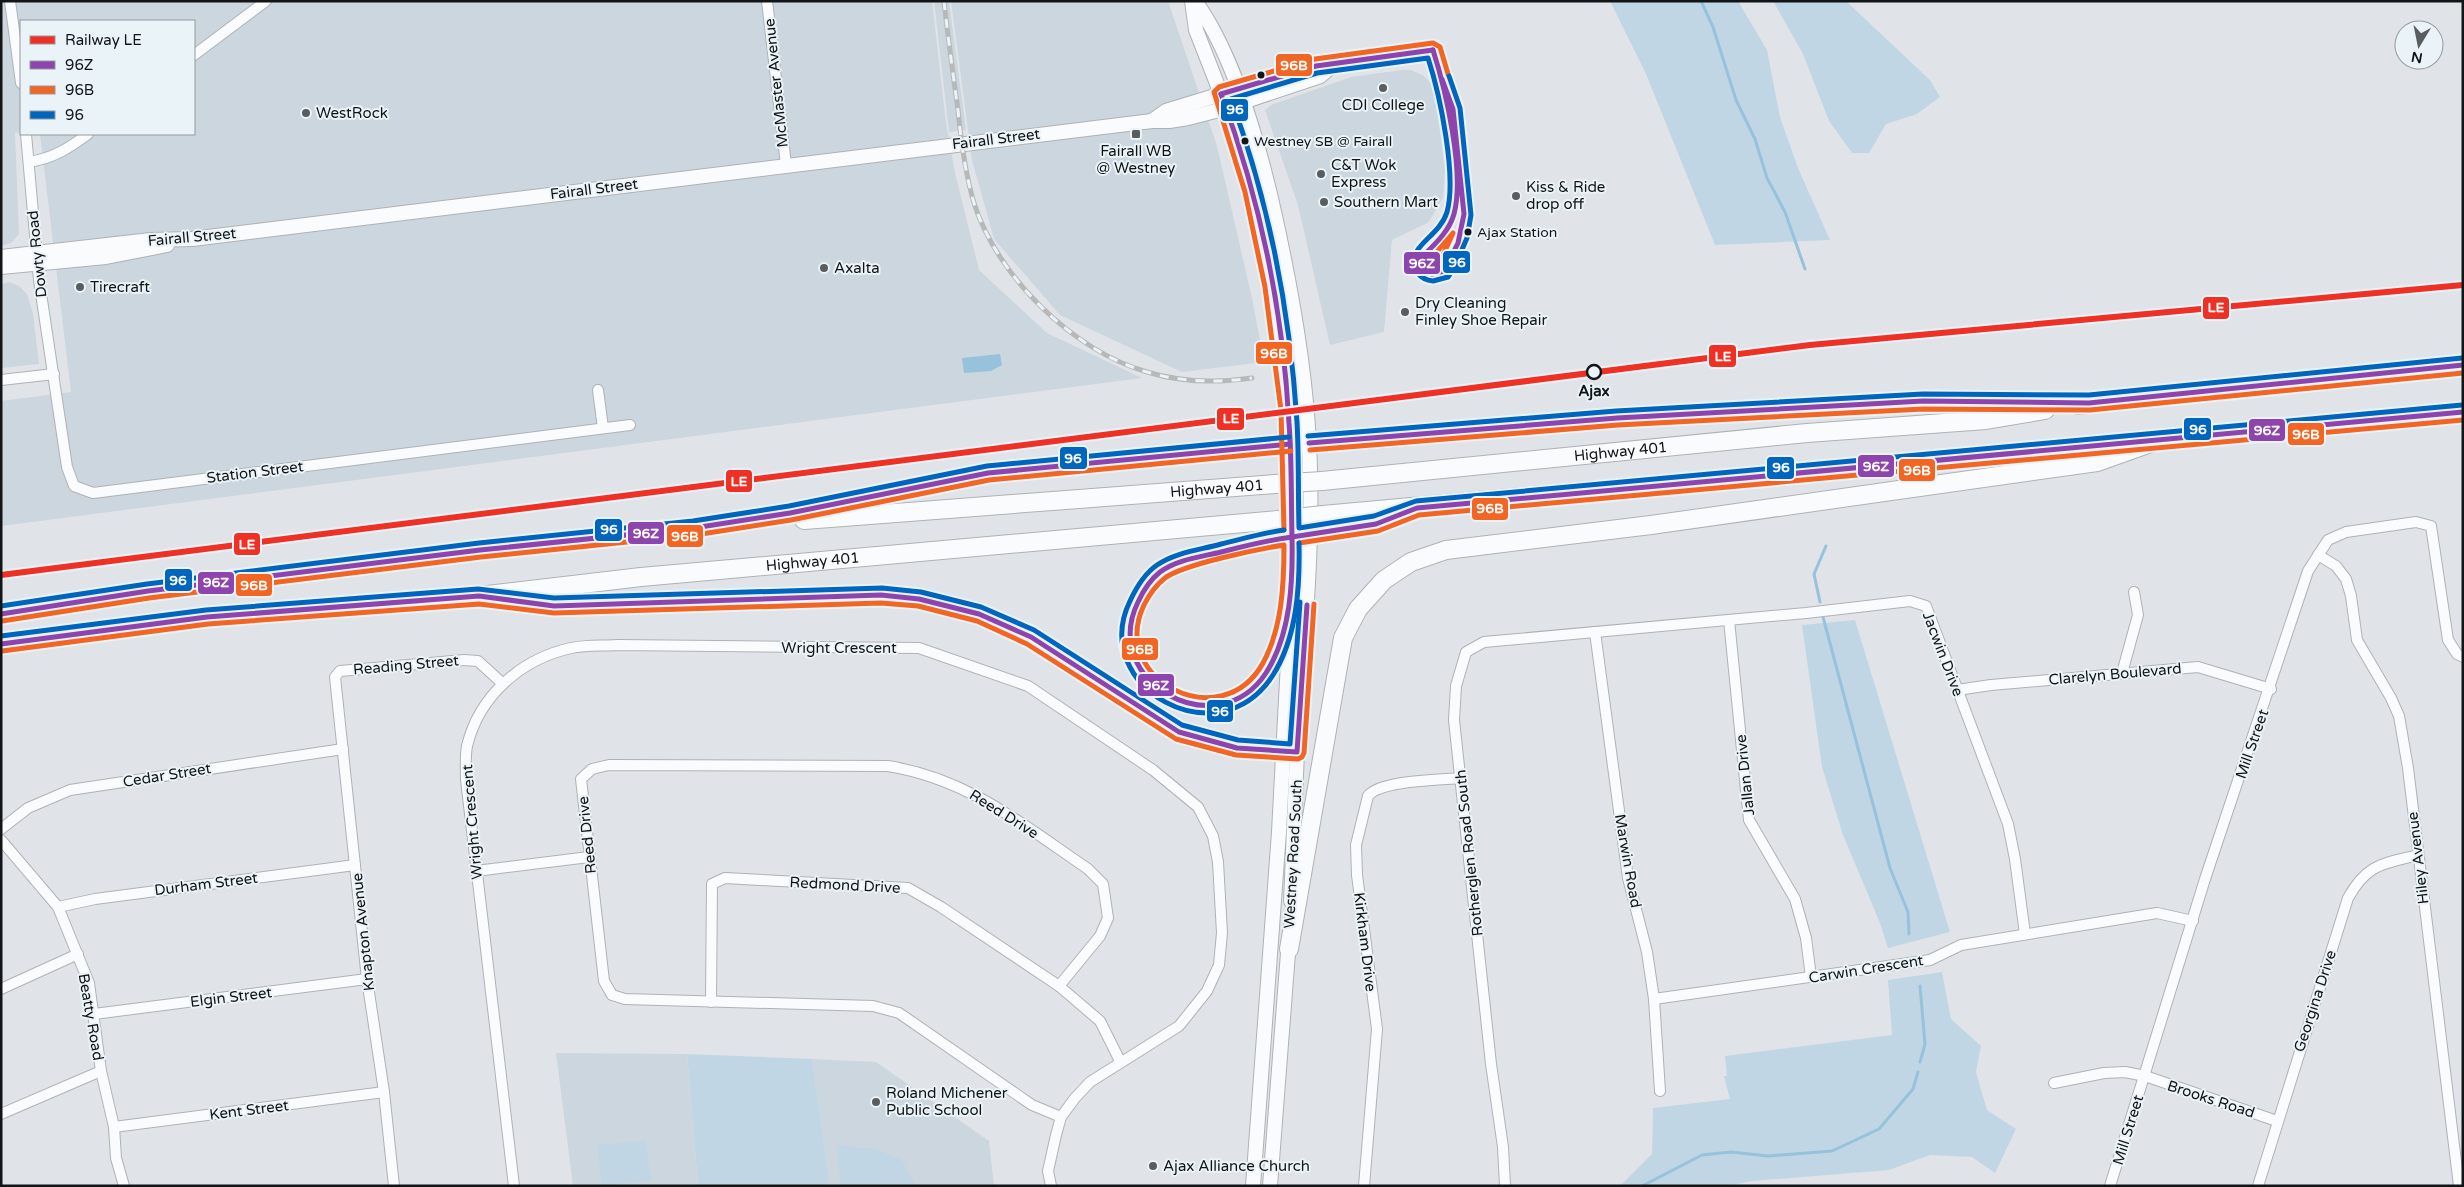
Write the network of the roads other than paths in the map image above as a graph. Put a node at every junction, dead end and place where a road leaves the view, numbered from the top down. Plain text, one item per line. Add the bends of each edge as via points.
1 (10, 1) edge
2 (266, 1) edge
3 (767, 1) edge
4 (1194, 1) edge
5 (1434, 50) dead end
6 (195, 54) edge
7 (1336, 65) junction
8 (20, 76) edge
9 (1238, 89) junction
10 (1221, 94) junction
11 (1243, 104) junction
12 (1227, 108) junction
13 (1152, 121) junction
14 (26, 135) edge
15 (87, 135) edge
16 (29, 162) junction
17 (786, 166) junction
18 (1, 257) edge
19 (36, 258) junction
20 (1, 267) edge
21 (2463, 365) edge
22 (54, 374) junction
23 (1, 380) edge
24 (598, 390) dead end
25 (2089, 403) junction
26 (2463, 412) edge
27 (630, 425) dead end
28 (603, 428) junction
29 (2159, 440) junction
30 (1309, 443) junction
31 (1290, 444) junction
32 (1417, 508) junction
33 (694, 528) junction
34 (2318, 555) junction
35 (1291, 588) junction
36 (2134, 592) dead end
37 (480, 596) junction
38 (1, 614) edge
39 (1728, 620) junction
40 (1595, 632) junction
41 (1, 644) edge
42 (2463, 657) edge
43 (2122, 673) junction
44 (335, 677) joint
45 (502, 683) junction
46 (2271, 689) junction
47 (1957, 690) junction
48 (343, 749) junction
49 (1290, 752) junction
50 (1461, 778) junction
51 (1, 829) edge
52 (1, 840) edge
53 (2418, 855) junction
54 (589, 857) junction
55 (355, 866) junction
56 (476, 871) junction
57 (58, 907) junction
58 (2193, 920) junction
59 (2025, 934) junction
60 (1289, 950) junction
61 (78, 954) junction
62 (1811, 977) junction
63 (367, 979) junction
64 (1059, 986) junction
65 (1, 989) edge
66 (1654, 999) junction
67 (711, 1002) junction
68 (94, 1014) junction
69 (1120, 1062) junction
70 (101, 1071) junction
71 (2145, 1076) junction
72 (2054, 1083) dead end
73 (1660, 1091) dead end
74 (384, 1092) junction
75 (1, 1114) edge
76 (1061, 1117) junction
77 (2277, 1121) junction
78 (114, 1127) junction
79 (121, 1185) edge
80 (394, 1186) edge
81 (514, 1186) edge
82 (1051, 1186) edge
83 (1253, 1186) edge
84 (1270, 1186) edge
85 (1364, 1186) edge
86 (1505, 1186) edge
87 (2110, 1186) edge
88 (2258, 1186) edge
89 (2459, 1186) edge

1 - 8 street
2 - 6 street
3 - 17 street, McMaster Avenue
4 - 9 main road, Westney Road South via 1213,25
4 - 10 main road, Westney Road South via 1196,30
5 - 7 street
7 - 9 street via 1316,66
7 - 11 street via 1321,78
9 - 10 main road, Fairall Street
9 - 11 main road, Westney Road South
10 - 12 main road, Westney Road South
10 - 13 main road, Fairall Street via 1166,111
11 - 12 main road, Fairall Street
11 - 30 main road, Westney Road South via 1264,168 1290,284
12 - 13 main road, Fairall Street via 1169,121
12 - 31 main road, Westney Road South via 1266,250 1287,395
13 - 17 main road, Fairall Street
14 - 16 street, Dowty Road
15 - 16 street via 62,153 46,160
16 - 19 street, Dowty Road
17 - 19 main road, Fairall Street via 192,239 151,240
18 - 19 main road
19 - 20 main road
19 - 22 street, Dowty Road
21 - 25 highway, Highway 401
22 - 23 street
22 - 28 street, Station Street via 67,467 74,486 93,493
24 - 28 street
25 - 30 highway via 1923,401 1617,418
25 - 33 highway, Highway 401, bridge via 1986,420 1808,433 1322,481
26 - 29 highway, Highway 401
27 - 28 street, Station Street
29 - 32 highway, Highway 401
29 - 60 highway via 2097,462 1660,524 1495,542 1446,550 1411,562 1384,580 1358,609 1344,638
30 - 31 highway
30 - 49 main road, Westney Road South via 1310,554
31 - 33 highway via 988,473 790,513
31 - 35 main road, Westney Road South
32 - 35 highway, bridge via 1372,525 1278,539 1183,560 1160,573 1138,598 1130,615 1128,626 1136,661 1160,692 1179,703 1219,706 1236,699 1263,677 1273,660
32 - 37 highway, Highway 401, bridge via 660,576
33 - 38 highway, Highway 401 via 470,551 148,591
34 - 42 street, Mill Street via 2328,540 2346,532 2416,522 2432,526 2448,640 2457,654
34 - 46 street, Mill Street via 2308,571
34 - 53 street, Hiley Avenue via 2336,566 2346,579 2356,640 2399,716
35 - 49 main road, Westney Road South
36 - 43 street via 2138,615
37 - 41 highway, Highway 401 via 207,617
37 - 49 highway via 554,606 881,595 919,599 979,614 1031,637 1179,732 1199,741
39 - 40 street, Jacwin Drive
39 - 47 street, Jacwin Drive via 1910,601 1918,603 1926,606
39 - 62 street, Jallan Drive via 1749,820 1795,899 1806,938
40 - 50 street, Rotherglen Road South via 1484,642 1466,652 1456,686 1454,720
40 - 66 street, Marwin Road via 1628,878 1647,952
43 - 46 street, Clarelyn Boulevard via 2198,668
43 - 47 street, Clarelyn Boulevard
44 - 45 street, Reading Street via 340,670 464,660 478,661
44 - 48 street, Knapton Avenue
45 - 56 street, Wright Crescent via 474,724 467,748 466,780
45 - 69 street, Wright Crescent via 537,660 571,648 616,645 919,648 1028,686 1178,790 1198,807 1213,836 1220,889 1222,933 1219,965 1207,990 1179,1026
46 - 58 street, Mill Street
47 - 59 street, Jacwin Drive via 2008,824 2016,859
48 - 51 street, Cedar Street via 70,790 28,808
48 - 55 street, Knapton Avenue
49 - 60 main road, Westney Road South
49 - 83 main road, Westney Road South via 1279,832
50 - 85 street, Kirkham Drive via 1394,784 1372,791 1356,845 1376,1030
50 - 86 street, Rotherglen Road South
52 - 57 street, Beatty Road
53 - 77 street, Georgina Drive via 2382,863 2359,879 2348,898
53 - 89 street, Hiley Avenue
54 - 56 street
54 - 64 street, Reed Drive via 581,779 592,769 609,765 840,765 915,770 987,800 1088,869 1103,884 1108,918 1100,936
54 - 67 street, Reed Drive via 604,981 612,995 625,999
55 - 57 street, Durham Street via 95,899
55 - 63 street, Knapton Avenue
56 - 81 street, Wright Crescent
57 - 61 street, Beatty Road
58 - 59 street, Carwin Crescent via 2157,913
58 - 71 street, Mill Street
59 - 62 street, Carwin Crescent via 1961,946 1930,960
60 - 84 main road, Westney Road South
61 - 65 street
61 - 68 street, Beatty Road via 89,983
62 - 66 street, Carwin Crescent
63 - 68 street, Elgin Street
63 - 74 street, Knapton Avenue
64 - 67 street, Redmond Drive via 908,888 725,878 712,884
64 - 69 street, Redmond Drive via 1100,1021
66 - 73 street, Marwin Road
67 - 76 street, Reed Drive via 873,1006 899,1013 1032,1105
68 - 70 street, Beatty Road
69 - 76 street, Wright Crescent via 1090,1082
70 - 75 street
70 - 78 street, Beatty Road
71 - 72 street, Brooks Road via 2125,1072 2104,1073
71 - 77 street, Brooks Road
71 - 87 street, Mill Street
74 - 78 street, Kent Street
74 - 80 street, Knapton Avenue
76 - 82 street, Wright Crescent via 1048,1171
77 - 88 street, Georgina Drive
78 - 79 street, Beatty Road

